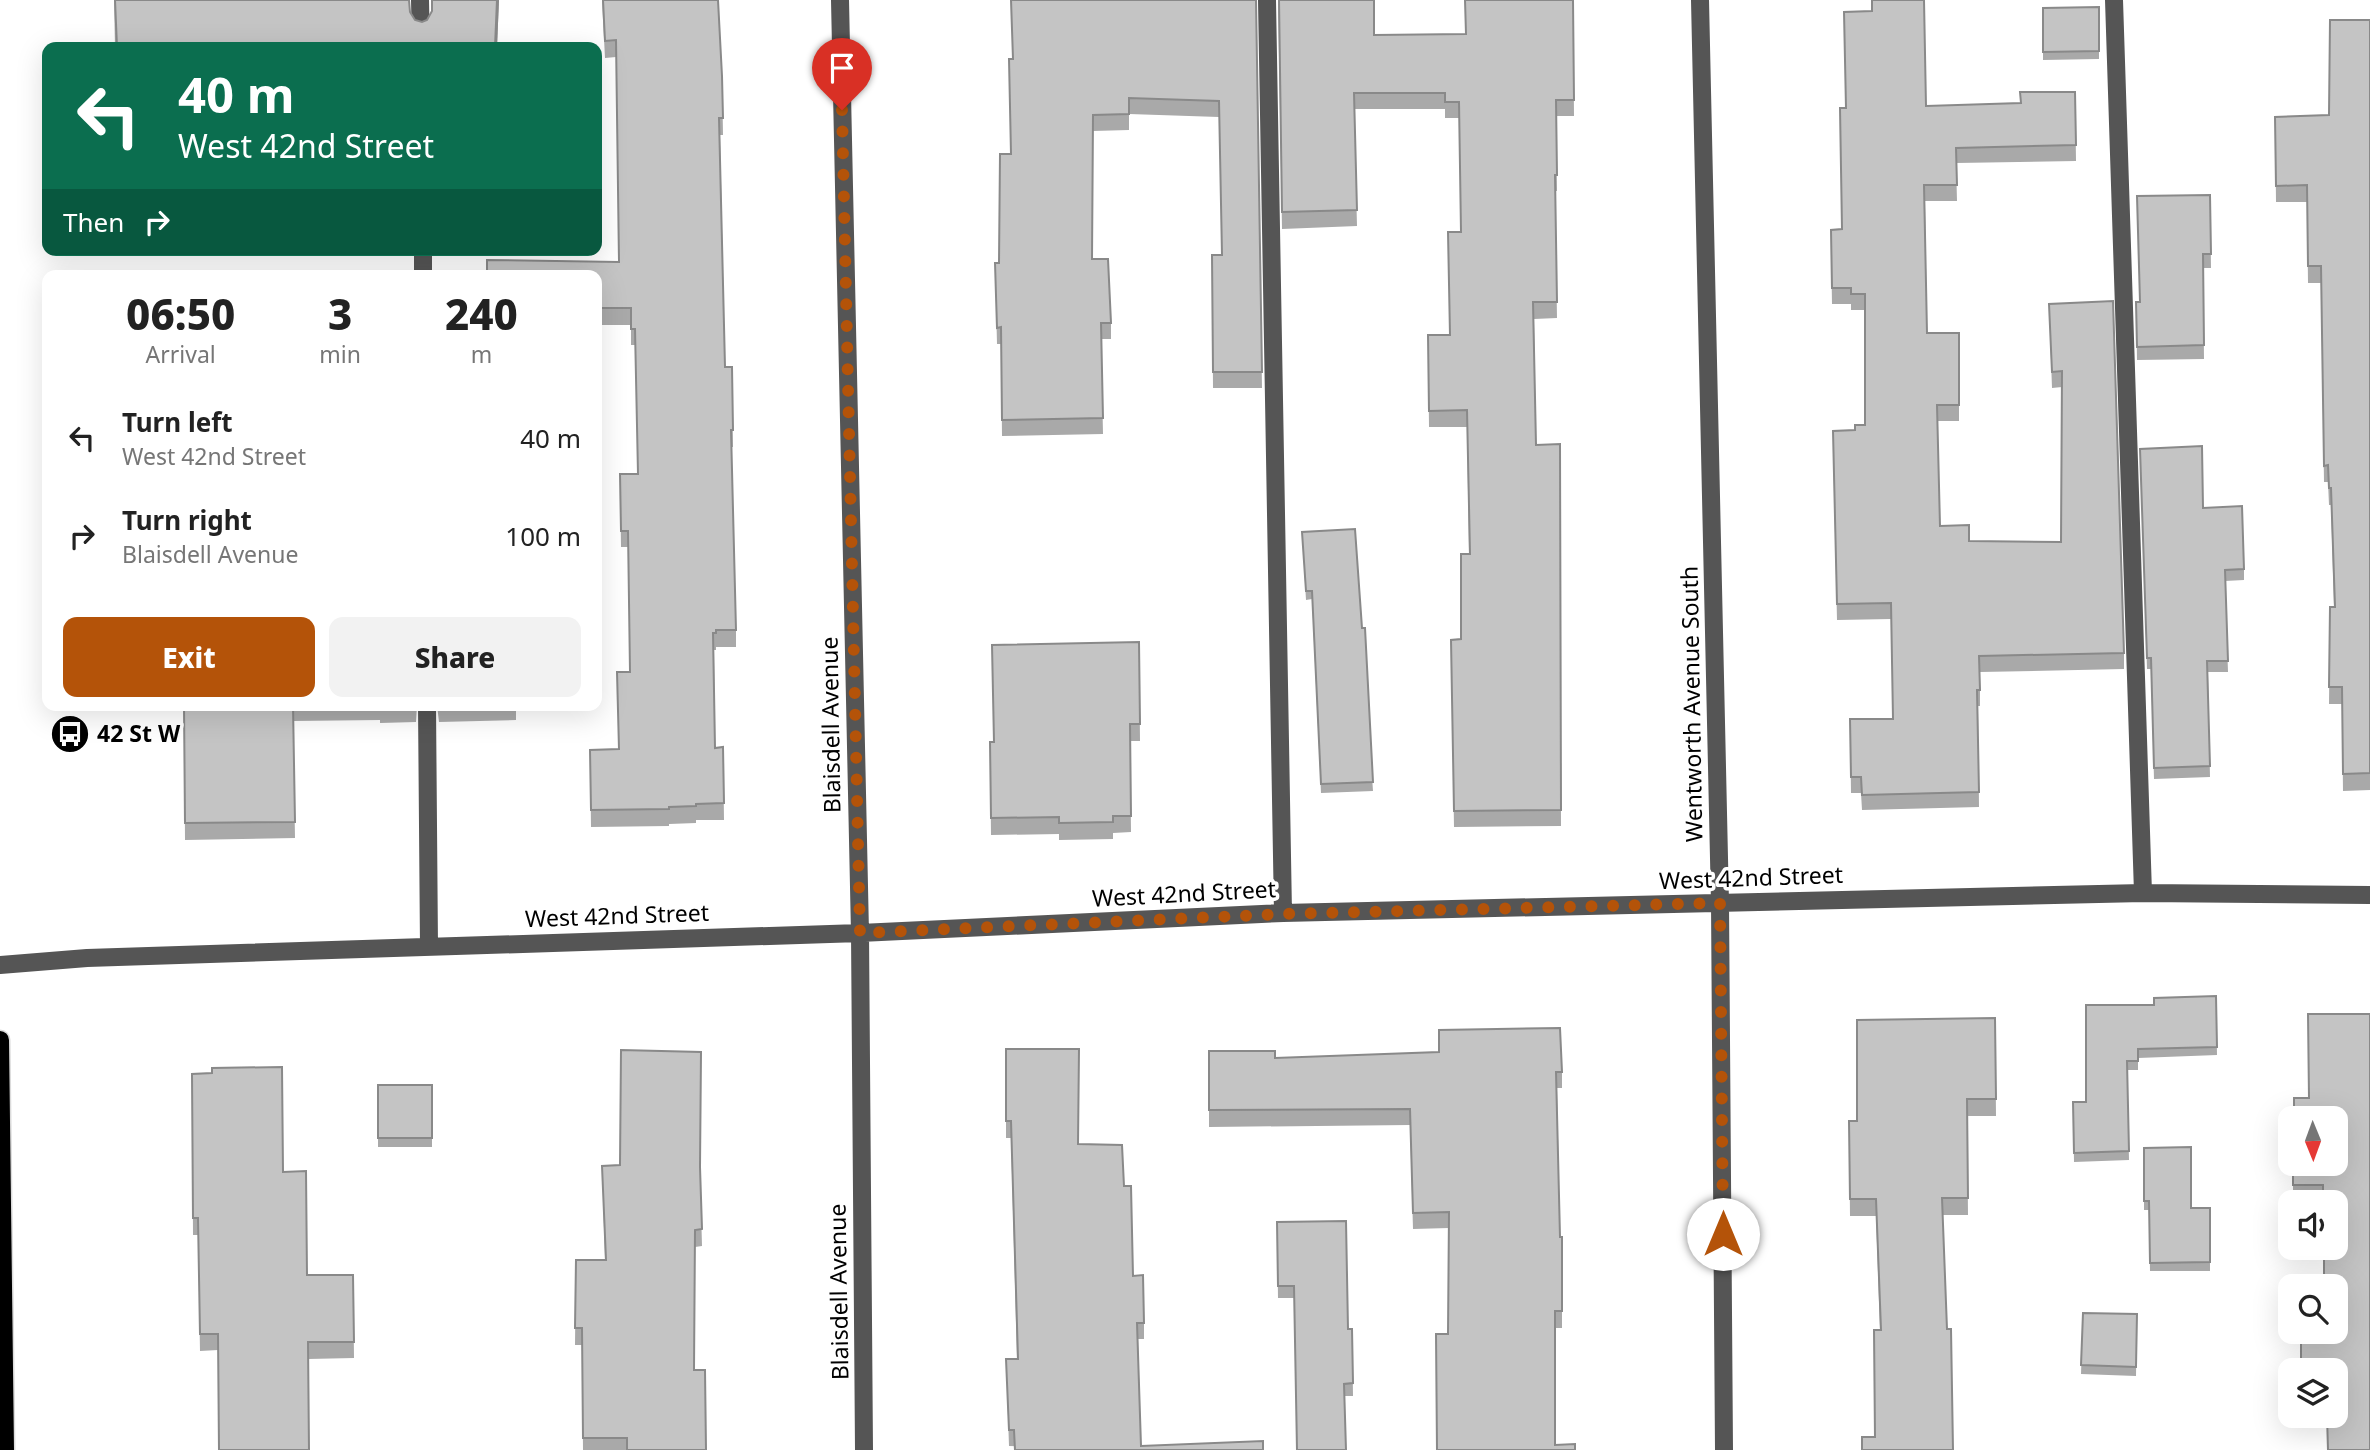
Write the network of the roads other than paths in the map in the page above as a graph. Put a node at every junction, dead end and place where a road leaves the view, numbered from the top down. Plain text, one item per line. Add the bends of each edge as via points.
1 (420, 0) edge
2 (840, 0) edge
3 (1267, 0) edge
4 (1700, 0) edge
5 (2114, 0) edge
6 (421, 42) edge
7 (427, 711) edge
8 (2143, 893) junction
9 (2370, 895) edge
10 (1720, 903) junction
11 (1283, 914) junction
12 (860, 933) junction
13 (429, 946) junction
14 (0, 965) edge
15 (0, 1040) edge
16 (5, 1450) edge
17 (864, 1450) edge
18 (1724, 1450) edge

1 - 6 street
2 - 12 street, Blaisdell Avenue
3 - 11 street
4 - 10 street, Wentworth Avenue South
5 - 8 street
7 - 13 street
8 - 9 street, West 42nd Street
8 - 10 street, West 42nd Street
10 - 11 street, West 42nd Street
10 - 18 street, Wentworth Avenue South
11 - 12 street, West 42nd Street
12 - 13 street, West 42nd Street
12 - 17 street, Blaisdell Avenue
13 - 14 street, West 42nd Street
15 - 16 main road

